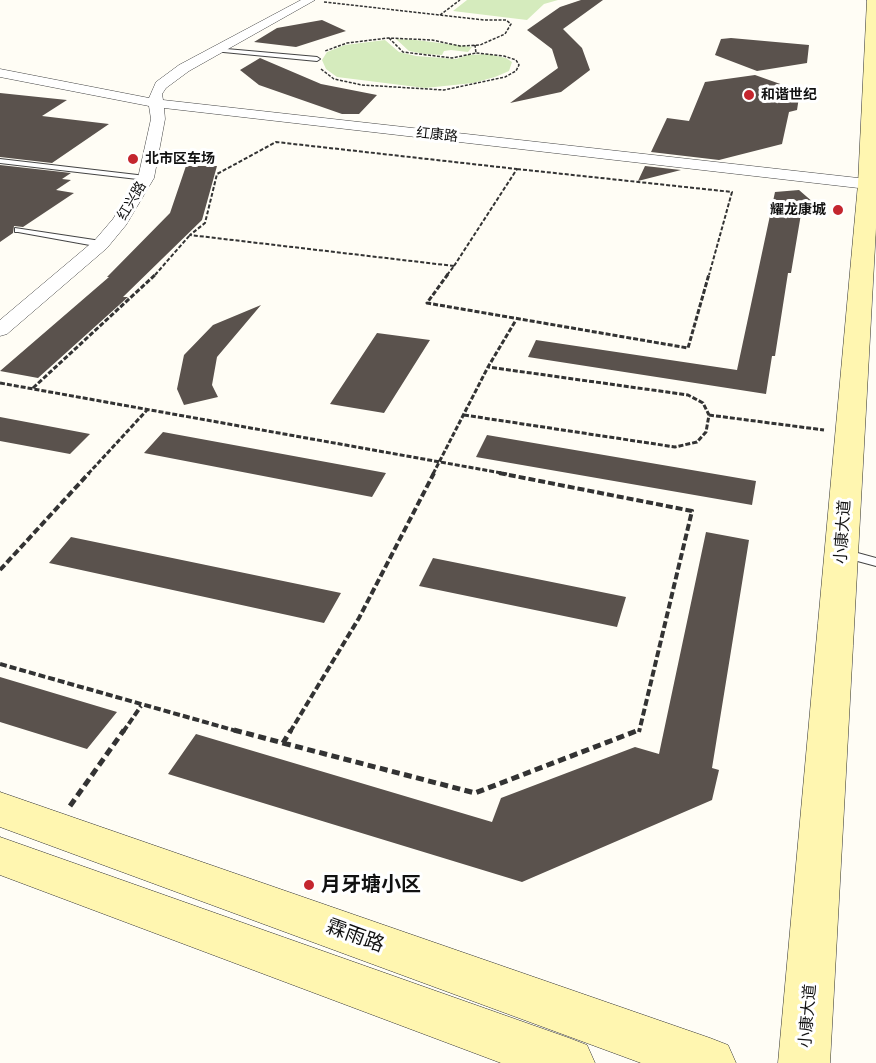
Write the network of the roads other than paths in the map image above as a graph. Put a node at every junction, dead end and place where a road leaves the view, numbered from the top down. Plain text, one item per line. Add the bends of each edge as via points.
1 (309, 0) edge
2 (874, 0) edge
3 (215, 50) junction
4 (316, 59) road end
5 (0, 72) edge
6 (155, 103) junction
7 (0, 161) edge
8 (146, 178) junction
9 (872, 184) edge
10 (18, 230) dead end
11 (101, 244) junction
12 (0, 330) edge
13 (842, 553) junction
14 (876, 562) edge
15 (0, 809) edge
16 (0, 856) edge
17 (569, 1063) edge
18 (710, 1063) edge
19 (804, 1063) edge

1 - 3 street
2 - 9 main road, 小康大道
3 - 4 lane
3 - 6 street via 161,85 154,94
5 - 6 street, 红康路
6 - 8 street, 红兴路 via 158,119
6 - 9 street, 红康路
7 - 8 lane
8 - 11 street, 红兴路
9 - 13 main road, 小康大道
10 - 11 lane
11 - 12 street, 红兴路
13 - 14 lane
13 - 19 main road, 小康大道
15 - 18 main road, 霖雨路
16 - 17 main road

